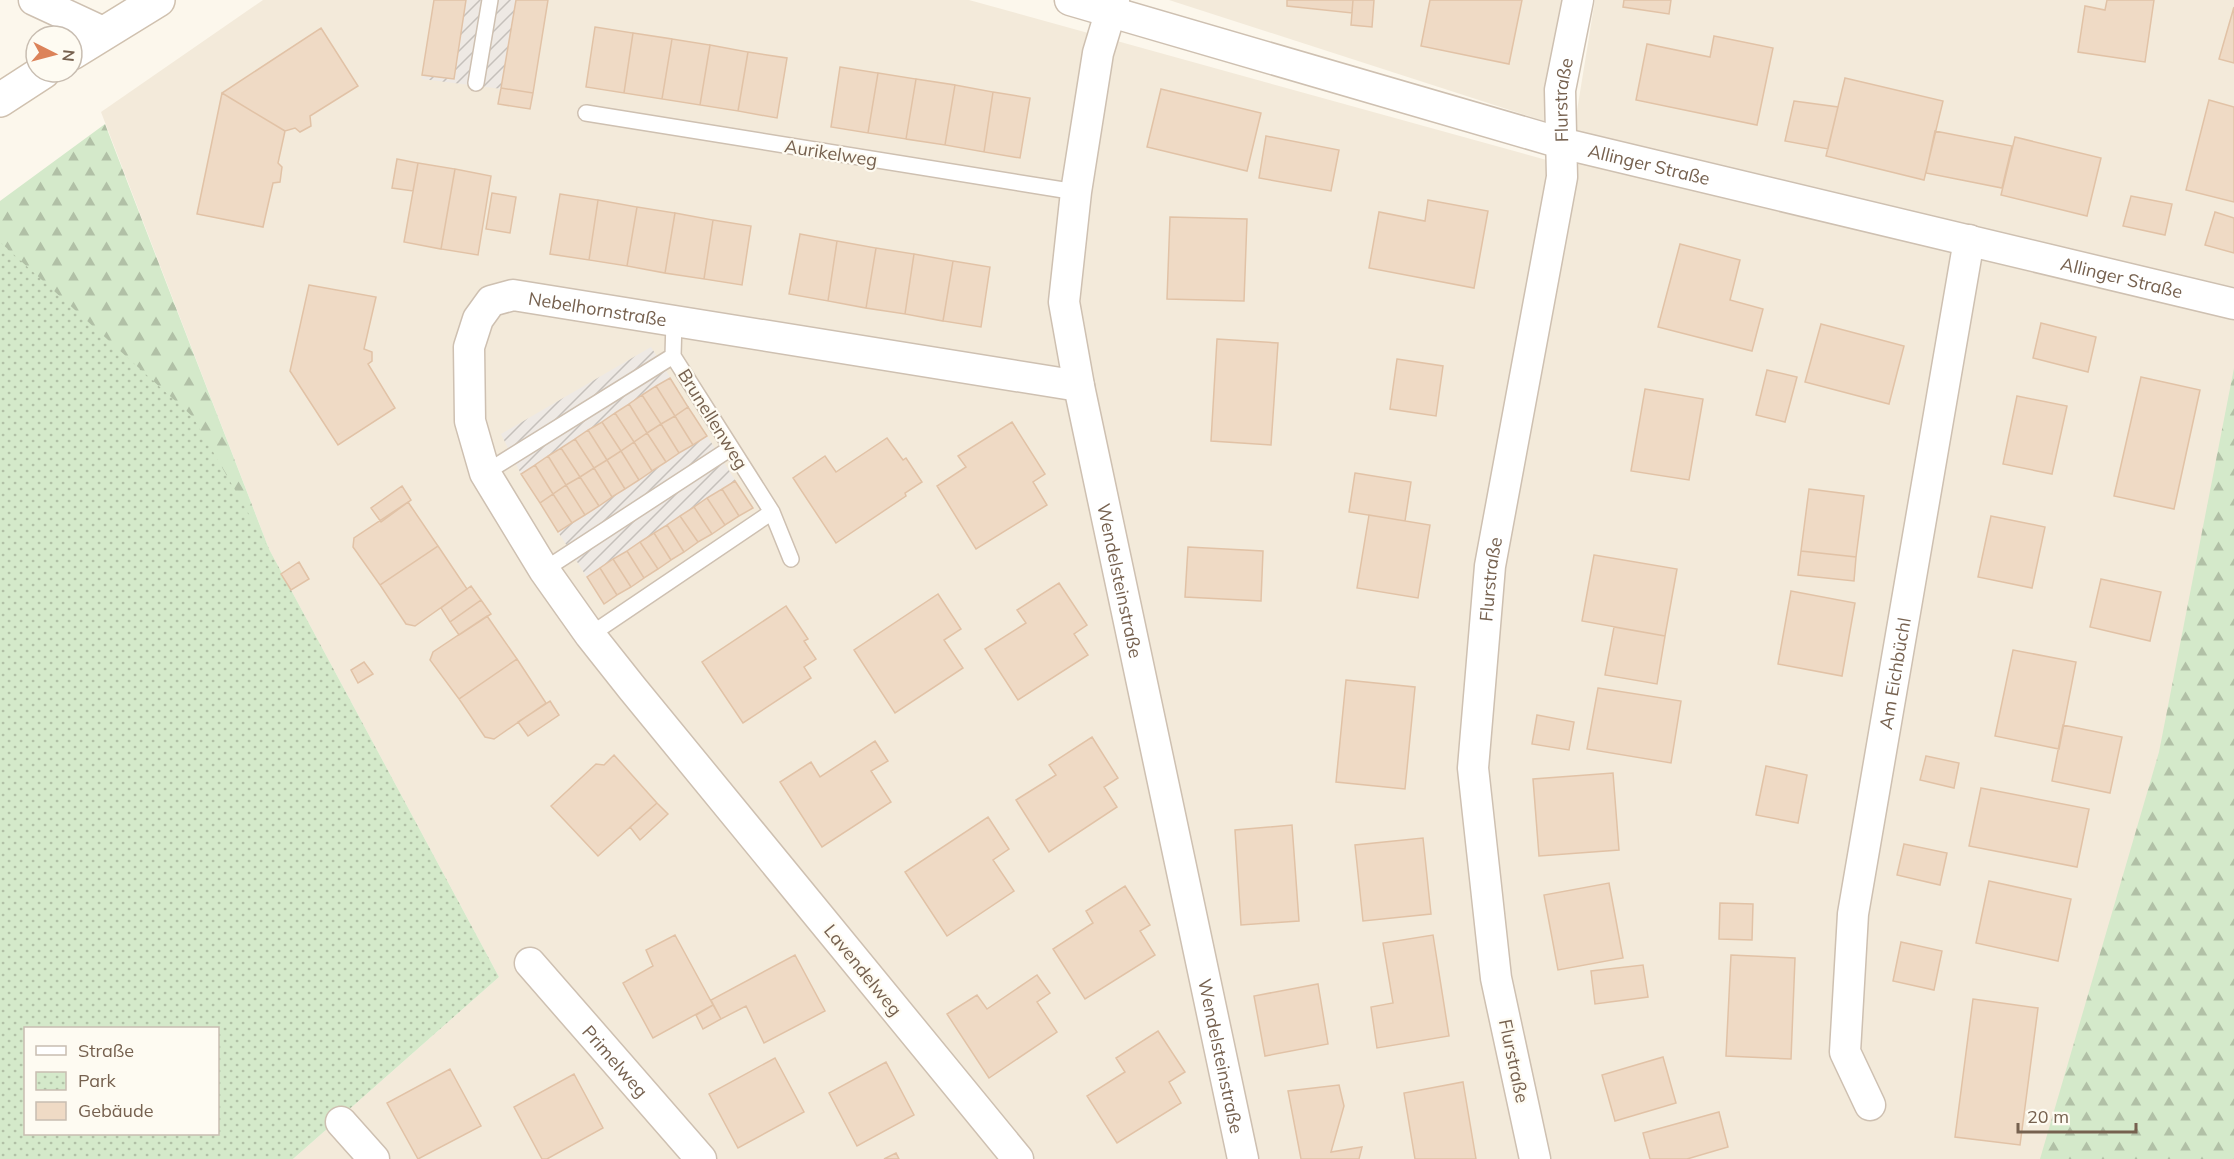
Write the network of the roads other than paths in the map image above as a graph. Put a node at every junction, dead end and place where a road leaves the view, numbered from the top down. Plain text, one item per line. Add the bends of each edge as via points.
1 (34, 0) edge
2 (158, 0) edge
3 (490, 0) edge
4 (1070, 0) edge
5 (1578, 0) edge
6 (1113, 6) edge
7 (103, 32) junction
8 (84, 45) edge
9 (24, 80) edge
10 (477, 84) dead end
11 (5, 89) edge
12 (586, 113) dead end
13 (1561, 143) junction
14 (1076, 192) junction
15 (1969, 240) junction
16 (2234, 304) edge
17 (674, 320) junction
18 (673, 356) junction
19 (1079, 386) junction
20 (731, 448) junction
21 (485, 473) junction
22 (772, 512) junction
23 (791, 559) dead end
24 (544, 570) junction
25 (590, 635) junction
26 (708, 781) joint
27 (530, 963) dead end
28 (1870, 1105) dead end
29 (341, 1122) dead end
30 (374, 1159) edge
31 (701, 1159) edge
32 (1018, 1159) edge
33 (1243, 1159) edge
34 (1534, 1159) edge

1 - 7 street
2 - 7 main road
3 - 10 lane
4 - 6 street, Allinger Straße
5 - 13 street, Flurstraße via 1560,90
6 - 13 street, Allinger Straße
6 - 14 street, Wendelsteinstraße via 1098,53
7 - 8 main road
9 - 11 main road
12 - 14 lane, Aurikelweg
13 - 15 street, Allinger Straße
13 - 34 street, Flurstraße via 1562,177 1490,566 1473,768 1496,978
14 - 19 street, Wendelsteinstraße via 1064,302
15 - 16 street, Allinger Straße
15 - 28 street, Am Eichbüchl via 1853,914 1845,1052
17 - 18 lane, Brunellenweg
17 - 19 street, Nebelhornstraße
17 - 21 street, Nebelhornstraße via 513,295 491,302 478,319 469,347 470,421
18 - 20 lane, Brunellenweg
18 - 21 lane
19 - 33 street, Wendelsteinstraße
20 - 22 lane, Brunellenweg
20 - 24 lane
21 - 24 street, Nebelhornstraße
22 - 23 lane, Brunellenweg
22 - 25 lane
24 - 25 street, Nebelhornstraße
25 - 26 street, Nebelhornstraße
26 - 32 street, Lavendelweg
27 - 31 street, Primelweg
29 - 30 street

